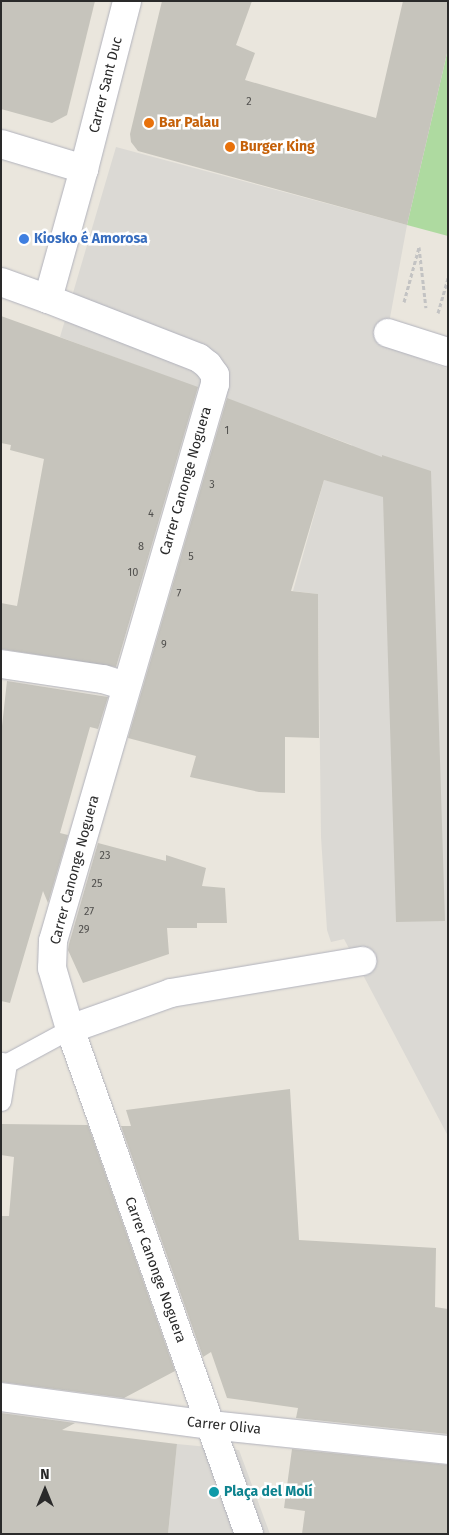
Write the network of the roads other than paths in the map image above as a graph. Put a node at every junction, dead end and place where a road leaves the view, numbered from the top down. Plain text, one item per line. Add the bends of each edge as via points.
1 (127, 1) edge
2 (1, 144) edge
3 (84, 169) junction
4 (1, 282) edge
5 (48, 299) junction
6 (393, 320) road end
7 (448, 352) edge
8 (1, 664) edge
9 (126, 686) junction
10 (362, 961) dead end
11 (70, 1029) junction
12 (4, 1062) edge
13 (1, 1100) edge
14 (1, 1397) edge
15 (210, 1425) junction
16 (448, 1450) edge
17 (249, 1534) edge

1 - 3 street, Carrer Sant Duc
2 - 3 street
3 - 5 street, Carrer Sant Duc
4 - 5 street
5 - 9 street, Carrer Canonge Noguera via 199,358 215,375
6 - 7 street
8 - 9 street
9 - 11 street, Carrer Canonge Noguera via 53,941 52,968
10 - 11 street via 171,993
11 - 12 lane
11 - 15 street, Carrer Canonge Noguera
12 - 13 lane
14 - 15 street, Carrer Oliva
15 - 16 street, Carrer Oliva
15 - 17 street, Carrer Canonge Noguera

